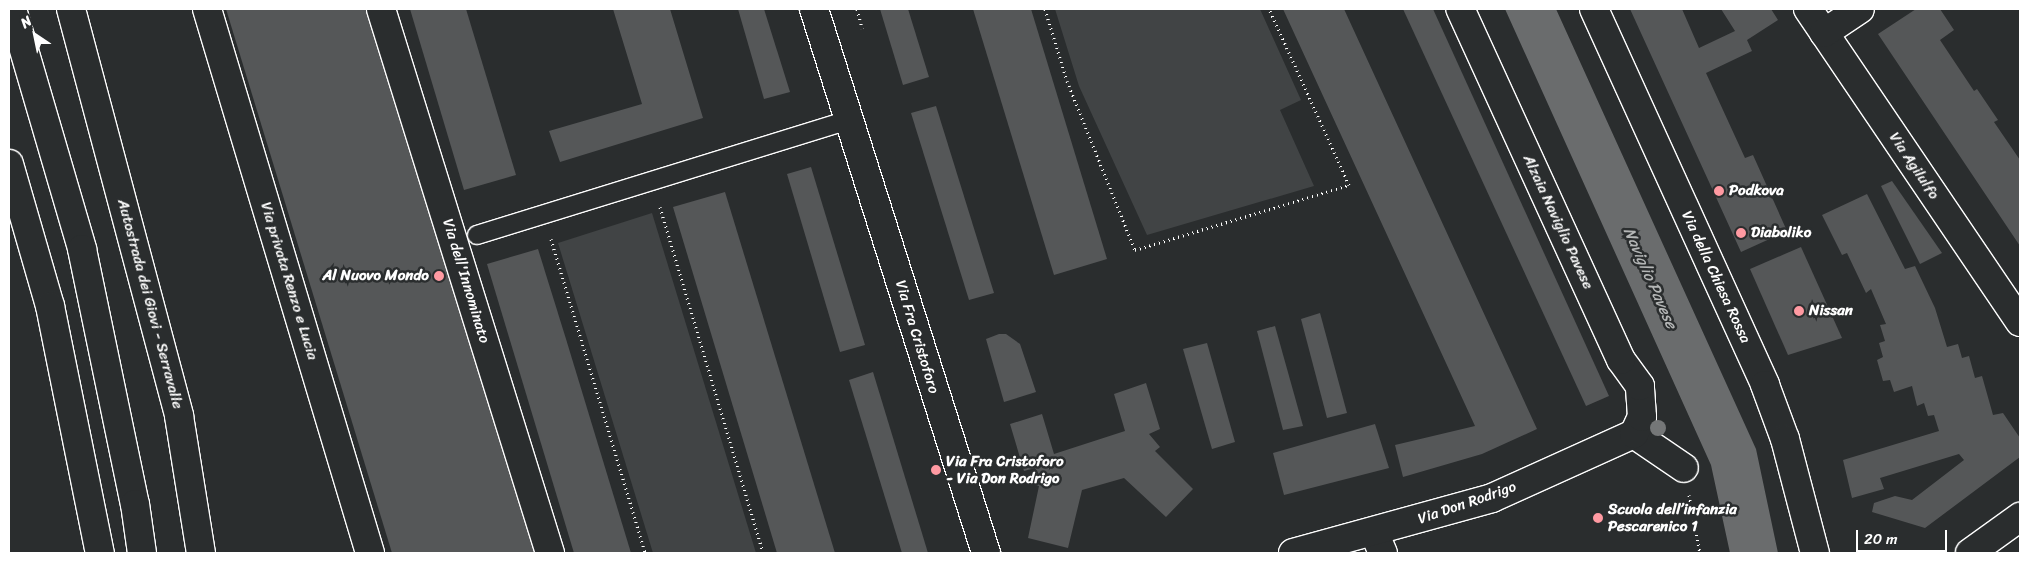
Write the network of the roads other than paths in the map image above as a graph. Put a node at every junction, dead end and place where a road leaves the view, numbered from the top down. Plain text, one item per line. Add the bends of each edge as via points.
1 (12, 9) edge
2 (70, 9) edge
3 (78, 9) edge
4 (207, 9) edge
5 (381, 9) edge
6 (814, 9) edge
7 (1460, 9) edge
8 (1594, 9) edge
9 (1808, 9) edge
10 (1860, 9) edge
11 (1824, 33) junction
12 (85, 58) junction
13 (849, 120) junction
14 (9, 164) edge
15 (478, 234) dead end
16 (2020, 322) edge
17 (1634, 434) junction
18 (1684, 468) road end
19 (2020, 517) edge
20 (1378, 543) edge
21 (100, 553) edge
22 (142, 553) edge
23 (201, 553) edge
24 (370, 553) edge
25 (550, 553) edge
26 (986, 553) edge
27 (1293, 553) edge
28 (1815, 553) edge
29 (1970, 553) edge

1 - 22 main road via 82,249 135,504
2 - 12 main road
3 - 12 main road
4 - 24 main road, Via privata Renzo e Lucia
5 - 25 main road, Via dell'Innominato
6 - 13 main road, Via Fra Cristoforo
7 - 17 main road, Alzaia Naviglio Pavese via 1621,360 1640,386 1642,417
8 - 28 main road, Via della Chiesa Rossa via 1765,385 1785,439
9 - 11 main road, Via Agilulfo
10 - 11 main road
11 - 16 main road, Via Agilulfo
12 - 23 main road, Autostrada dei Giovi - Serravalle via 179,416
13 - 15 lane
13 - 26 main road, Via Fra Cristoforo
14 - 21 main road via 50,306
17 - 18 main road
17 - 20 main road, Via Don Rodrigo via 1492,498
19 - 29 main road
20 - 27 main road, Via Don Rodrigo

